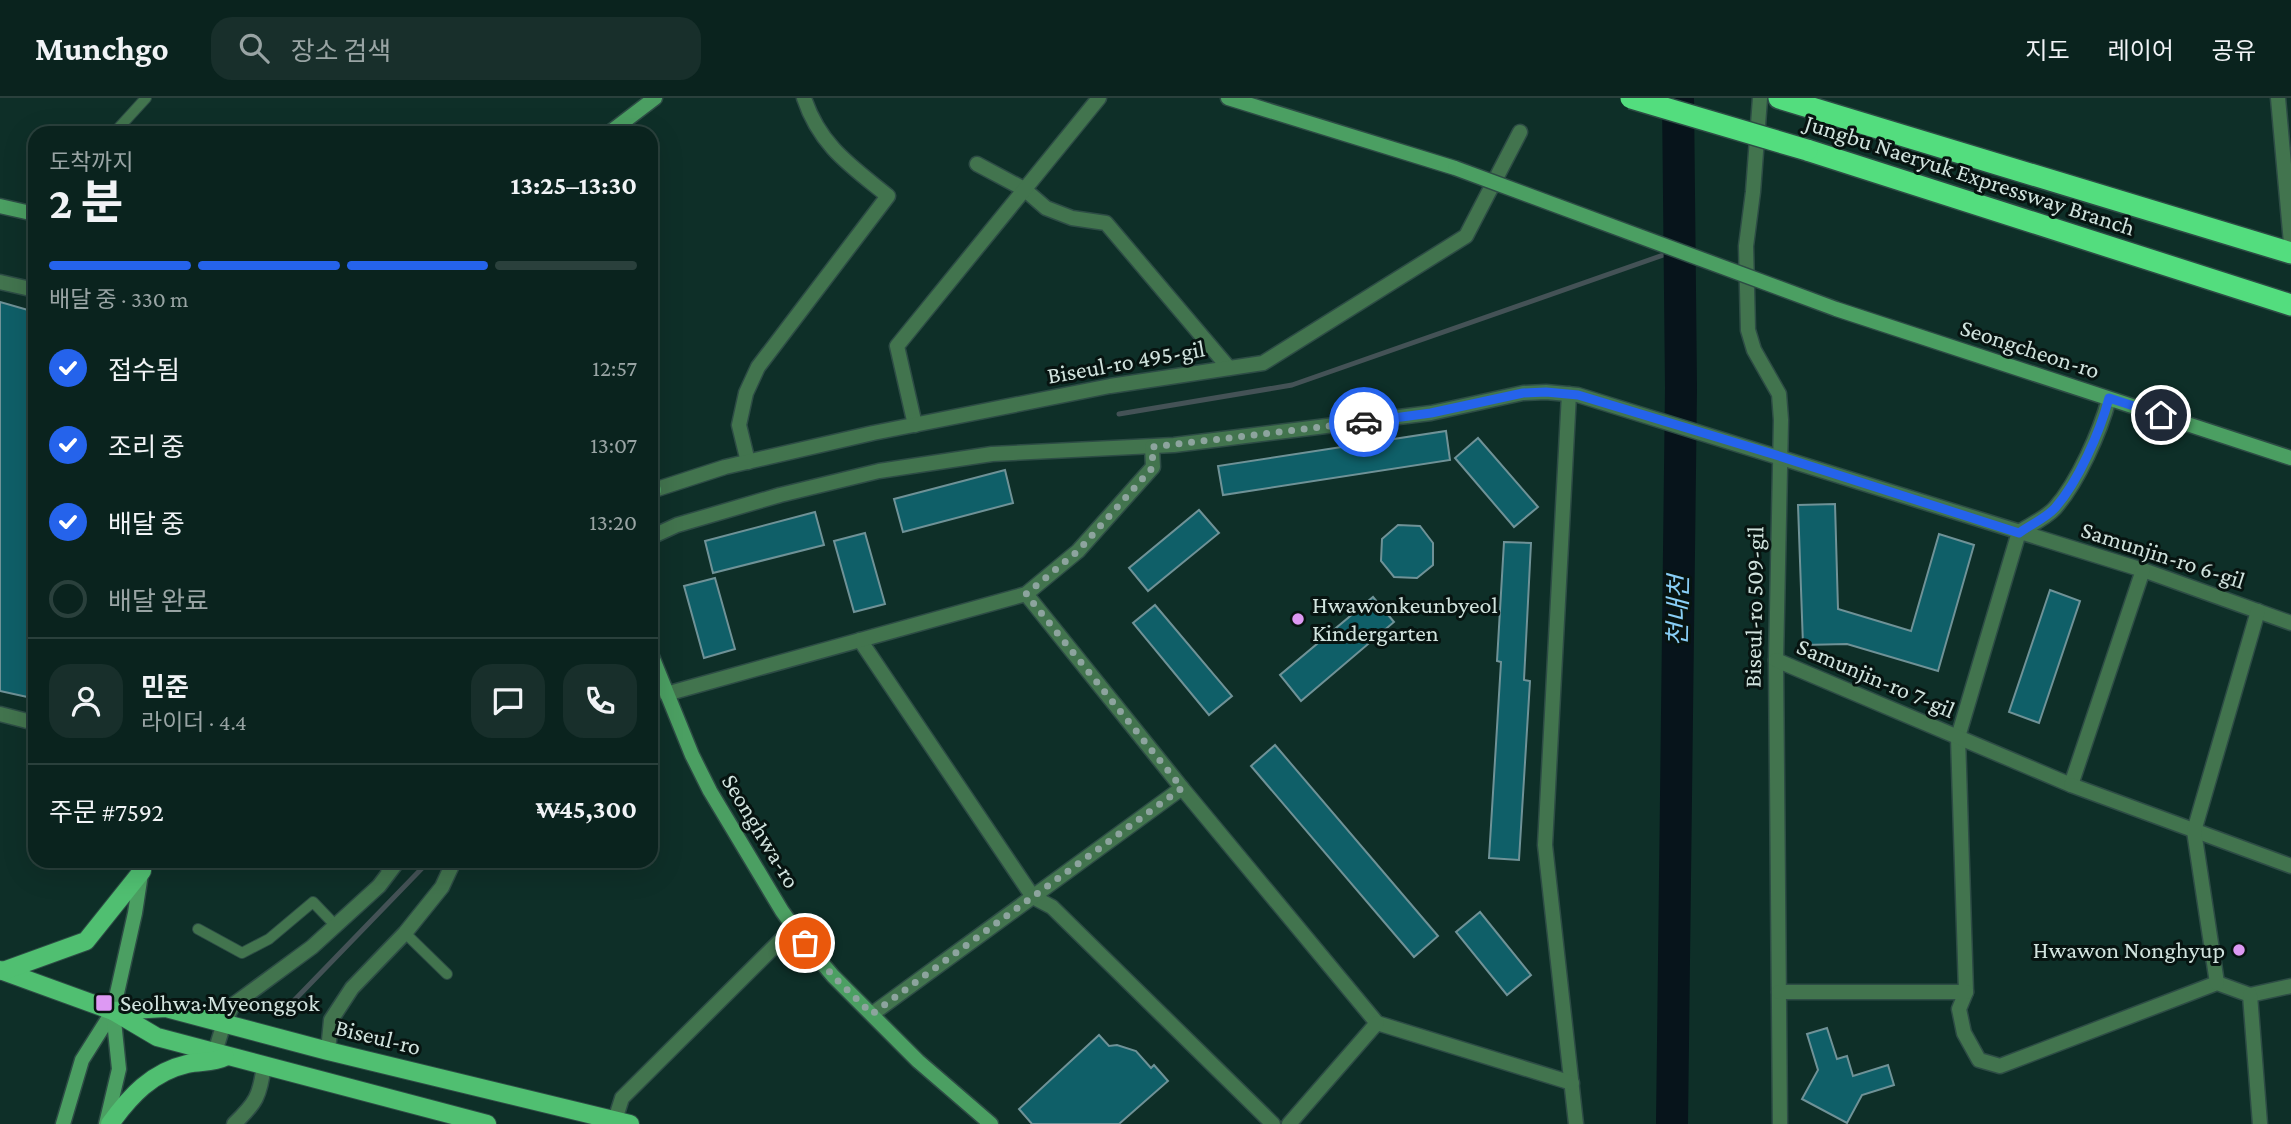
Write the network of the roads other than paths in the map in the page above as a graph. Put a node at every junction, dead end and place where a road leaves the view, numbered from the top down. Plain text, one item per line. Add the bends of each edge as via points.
1 (146, 98) edge
2 (655, 98) edge
3 (804, 98) edge
4 (1099, 98) edge
5 (1228, 98) edge
6 (1632, 98) edge
7 (1760, 98) edge
8 (1779, 98) edge
9 (2278, 98) edge
10 (120, 126) edge
11 (617, 126) edge
12 (1520, 132) dead end
13 (977, 164) dead end
14 (1024, 189) junction
15 (0, 206) edge
16 (28, 212) edge
17 (2291, 243) edge
18 (2291, 253) edge
19 (0, 282) edge
20 (28, 288) edge
21 (2291, 305) edge
22 (1229, 368) junction
23 (1574, 394) junction
24 (2109, 398) junction
25 (915, 425) junction
26 (1152, 447) junction
27 (1774, 454) junction
28 (2291, 458) edge
29 (748, 462) junction
30 (658, 488) edge
31 (2019, 533) junction
32 (658, 534) edge
33 (2143, 570) junction
34 (1026, 594) junction
35 (2258, 611) junction
36 (2291, 622) edge
37 (860, 640) junction
38 (1776, 660) junction
39 (658, 673) edge
40 (666, 694) junction
41 (0, 713) edge
42 (28, 721) edge
43 (1958, 737) junction
44 (2071, 785) junction
45 (1182, 788) junction
46 (2194, 831) junction
47 (2291, 866) edge
48 (141, 868) edge
49 (142, 868) edge
50 (387, 868) edge
51 (451, 868) edge
52 (1033, 897) junction
53 (336, 926) junction
54 (794, 927) junction
55 (198, 929) dead end
56 (405, 933) junction
57 (2, 970) edge
58 (447, 974) dead end
59 (2217, 982) junction
60 (2291, 986) edge
61 (1779, 992) junction
62 (1966, 992) junction
63 (2250, 995) junction
64 (113, 1011) junction
65 (872, 1014) junction
66 (223, 1023) junction
67 (1377, 1023) junction
68 (328, 1051) junction
69 (221, 1054) junction
70 (264, 1065) junction
71 (1572, 1083) junction
72 (623, 1122) edge
73 (985, 1123) edge
74 (63, 1124) edge
75 (108, 1124) edge
76 (234, 1124) edge
77 (486, 1124) edge
78 (1273, 1124) edge
79 (1289, 1124) edge
80 (1576, 1124) edge
81 (1780, 1124) edge
82 (2260, 1124) edge

1 - 10 lane
2 - 11 main road
3 - 29 street via 810,116 833,150 888,196 758,367 738,425
4 - 14 street
5 - 24 main road, Seongcheon-ro, bridge via 1455,168 1836,309
6 - 21 highway, Jungbu Naeryuk Expressway Branch, bridge
7 - 27 street, Biseul-ro 509-gil via 1746,246 1748,330 1779,394 1781,420
8 - 18 highway, Jungbu Naeryuk Expressway Branch
9 - 17 street
12 - 22 street, Biseul-ro 495-gil via 1466,236 1263,363
13 - 14 street
14 - 22 street via 1046,208 1106,223
14 - 25 street via 897,346
15 - 16 main road
19 - 20 street
22 - 25 street, Biseul-ro 495-gil via 1110,386
23 - 26 street, Samunjin-ro 6-gil via 1523,393 1431,413
23 - 27 street, Samunjin-ro 6-gil
23 - 71 street via 1545,845
24 - 28 main road, Seongcheon-ro
24 - 31 street via 2101,428 2071,485 2054,510
25 - 29 street, Biseul-ro 495-gil
26 - 32 street, Samunjin-ro 6-gil via 992,454 879,471 767,499
26 - 34 street via 1153,467 1078,551
27 - 31 street, Samunjin-ro 6-gil
27 - 38 street, Biseul-ro 509-gil
29 - 30 street, Biseul-ro 495-gil
31 - 33 street, Samunjin-ro 6-gil
31 - 43 street
33 - 35 street, Samunjin-ro 6-gil
33 - 44 street
34 - 37 street
34 - 45 street
35 - 36 street, Samunjin-ro 6-gil
35 - 46 street
37 - 40 street
37 - 52 street
38 - 43 street, Samunjin-ro 7-gil
38 - 61 street, Biseul-ro 509-gil
39 - 40 main road, Seonghwa-ro
40 - 54 main road, Seonghwa-ro via 710,790
41 - 42 street
43 - 44 street, Samunjin-ro 7-gil
43 - 62 street
44 - 46 street, Samunjin-ro 7-gil
45 - 52 street
45 - 67 street
46 - 47 street, Samunjin-ro 7-gil
46 - 59 street
48 - 57 main road via 86,941
49 - 64 main road
50 - 53 street via 379,886
51 - 56 street via 442,887
52 - 65 street
52 - 78 street via 1052,907
53 - 55 lane via 313,902 269,939 242,953
53 - 66 street via 233,1005
54 - 65 main road, Seonghwa-ro via 833,976
54 - 72 street via 622,1098
56 - 58 lane
56 - 68 street via 352,988 331,1020
57 - 64 main road, Biseul-ro
59 - 62 street via 2000,1066 1979,1060 1964,1032 1959,1009
59 - 63 street
60 - 63 street
61 - 62 street
61 - 81 street, Biseul-ro 509-gil
63 - 82 street
64 - 66 main road, Biseul-ro via 166,1008
64 - 69 main road, Biseul-ro via 157,1037
64 - 74 main road via 82,1060
64 - 75 main road via 119,1069
65 - 73 main road, Seonghwa-ro
66 - 68 main road, Biseul-ro
66 - 69 street
67 - 71 street
67 - 79 street
68 - 72 main road, Biseul-ro
69 - 70 main road, Biseul-ro
69 - 75 main road via 216,1061 175,1066 152,1077
70 - 76 street via 261,1090
70 - 77 main road, Biseul-ro
71 - 80 street

